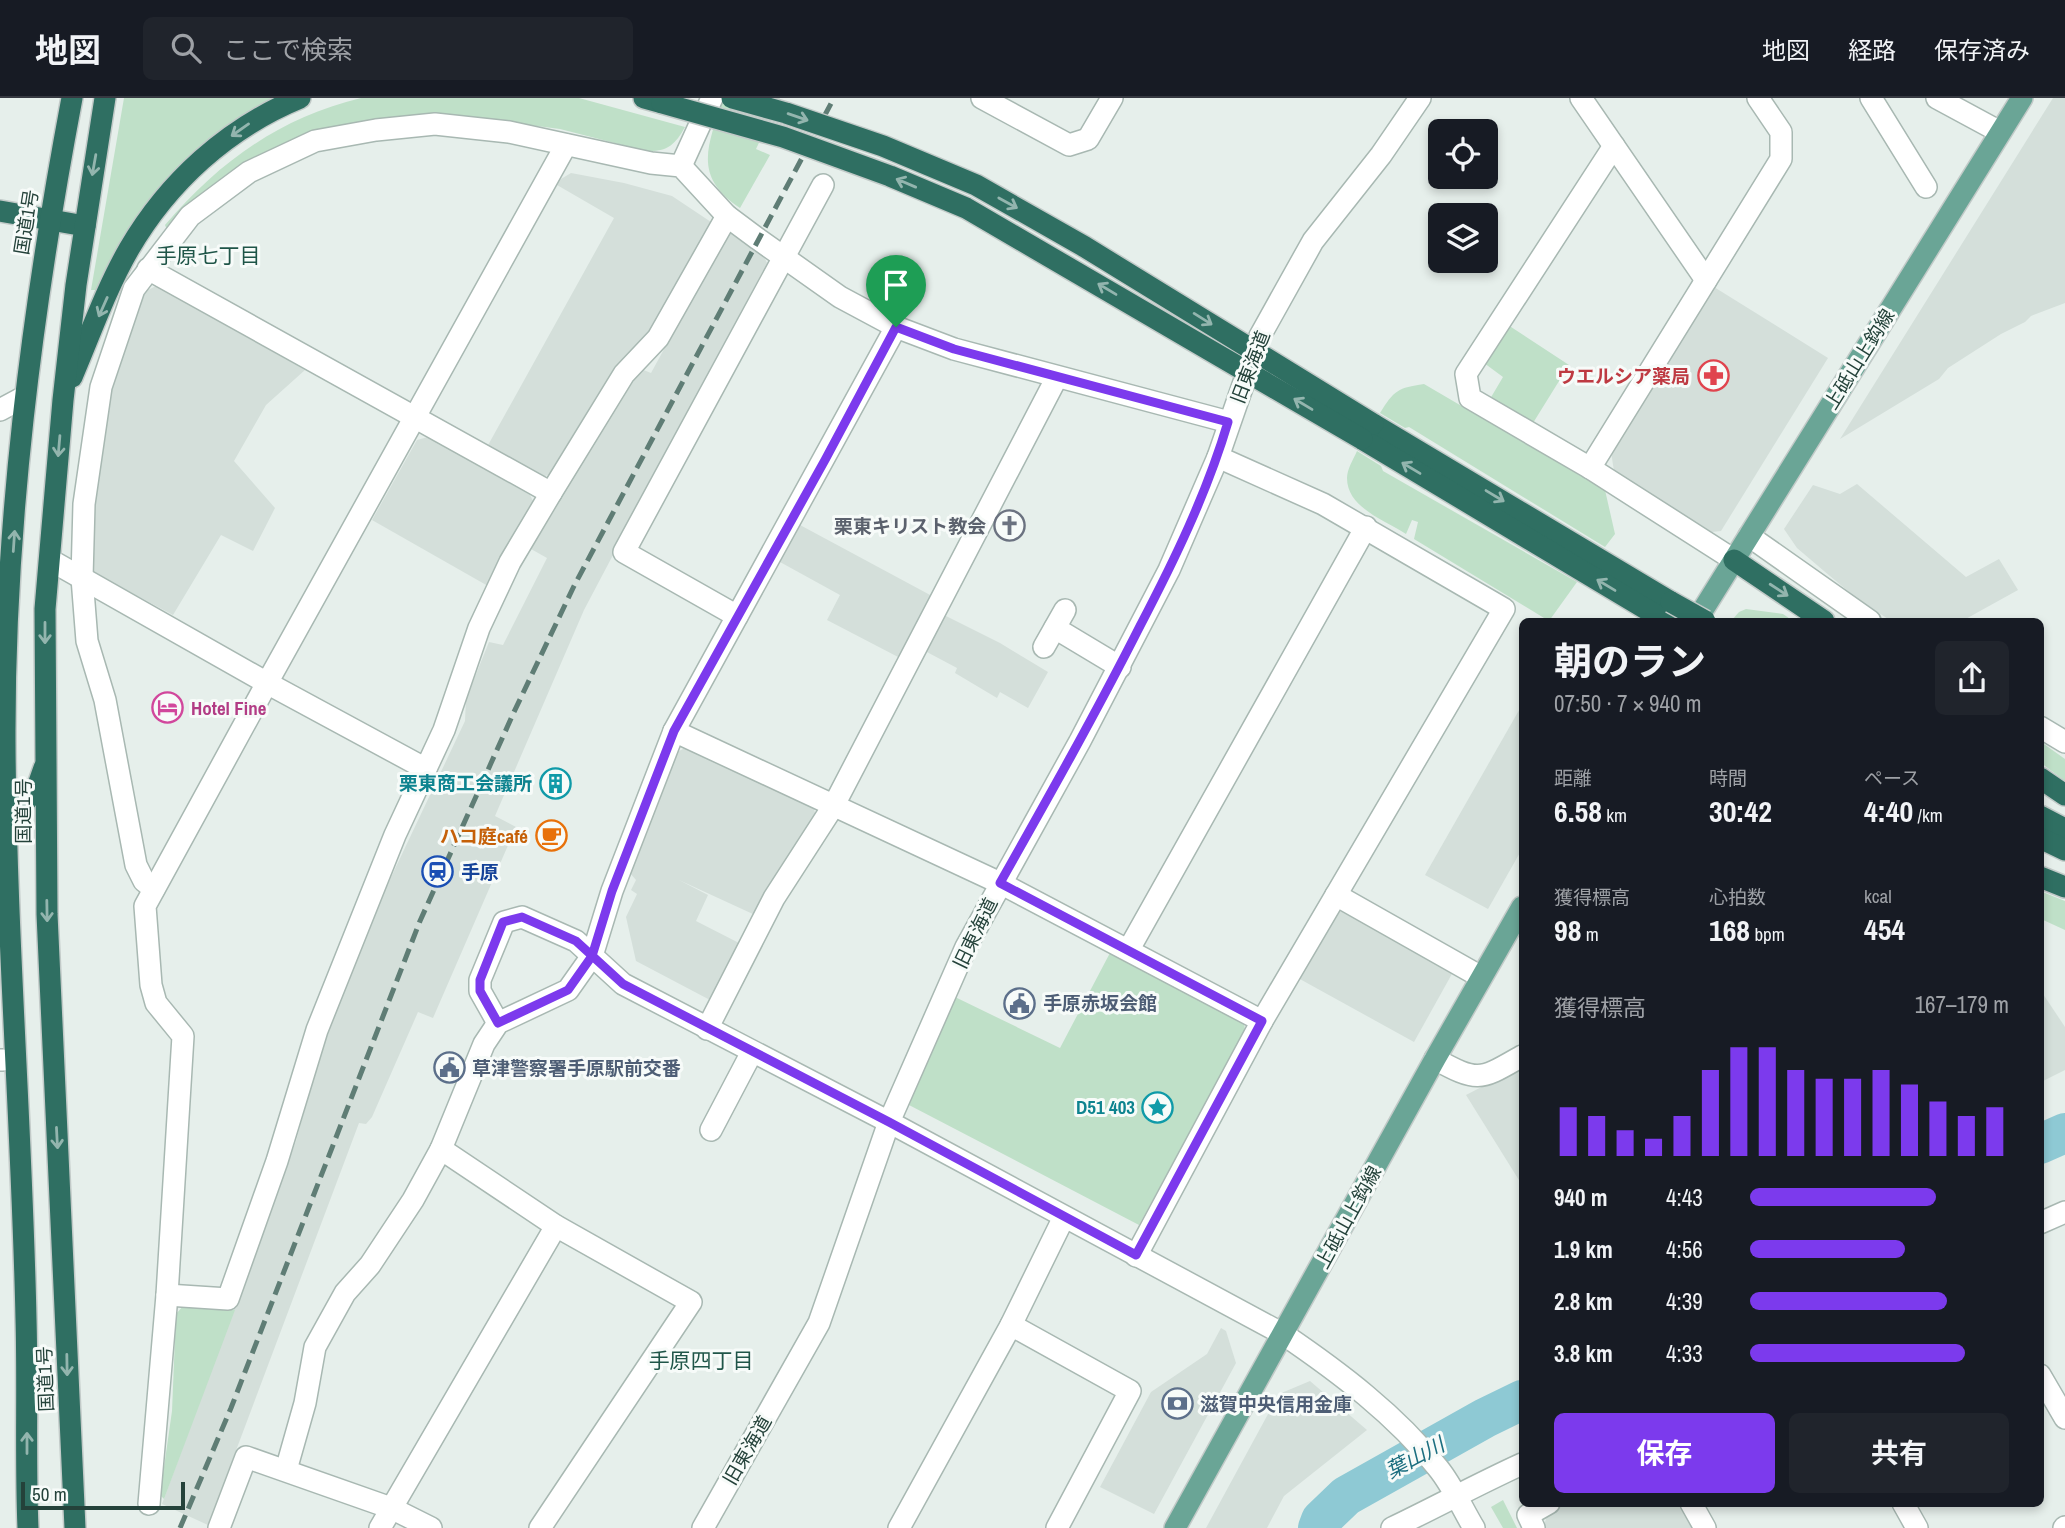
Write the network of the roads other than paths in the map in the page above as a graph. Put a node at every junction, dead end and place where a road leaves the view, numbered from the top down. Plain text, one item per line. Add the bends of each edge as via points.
1 (72, 98) edge
2 (105, 98) edge
3 (300, 98) edge
4 (712, 98) edge
5 (732, 98) edge
6 (982, 98) edge
7 (1112, 98) edge
8 (1420, 98) edge
9 (1581, 98) edge
10 (1758, 98) edge
11 (1871, 98) edge
12 (1937, 98) edge
13 (2002, 98) edge
14 (2022, 98) edge
15 (653, 100) edge
16 (2000, 132) junction
17 (566, 145) junction
18 (1614, 146) junction
19 (681, 166) junction
20 (823, 185) dead end
21 (1926, 187) dead end
22 (0, 211) edge
23 (727, 216) junction
24 (50, 219) junction
25 (85, 226) junction
26 (783, 258) junction
27 (148, 269) junction
28 (1706, 280) junction
29 (896, 327) junction
30 (1057, 377) junction
31 (24, 397) junction
32 (63, 400) junction
33 (0, 410) edge
34 (413, 418) junction
35 (1228, 422) junction
36 (1368, 431) junction
37 (1218, 457) junction
38 (1590, 468) junction
39 (551, 494) junction
40 (1366, 527) junction
41 (1749, 536) junction
42 (50, 560) junction
43 (1734, 560) junction
44 (82, 578) junction
45 (1667, 614) edge
46 (737, 616) junction
47 (1689, 618) edge
48 (1698, 618) edge
49 (1820, 618) edge
50 (1866, 618) edge
51 (1054, 628) dead end
52 (1120, 667) junction
53 (267, 683) junction
54 (2044, 730) edge
55 (674, 731) junction
56 (2065, 743) edge
57 (46, 762) junction
58 (426, 769) junction
59 (2044, 781) edge
60 (2065, 795) edge
61 (3, 799) edge
62 (834, 805) junction
63 (2044, 818) edge
64 (2065, 829) edge
65 (2044, 840) edge
66 (2065, 850) edge
67 (2044, 879) edge
68 (1000, 883) junction
69 (2065, 887) edge
70 (154, 889) junction
71 (1336, 895) junction
72 (1519, 912) edge
73 (1129, 949) junction
74 (592, 956) junction
75 (0, 975) edge
76 (1481, 977) junction
77 (1262, 1021) junction
78 (498, 1023) junction
79 (707, 1028) junction
80 (752, 1052) junction
81 (1519, 1058) edge
82 (1435, 1059) junction
83 (1, 1060) edge
84 (889, 1122) junction
85 (711, 1130) dead end
86 (441, 1149) junction
87 (2065, 1212) edge
88 (1064, 1217) junction
89 (2044, 1221) edge
90 (556, 1226) junction
91 (1136, 1255) junction
92 (167, 1295) junction
93 (1011, 1325) junction
94 (1283, 1334) junction
95 (2044, 1382) edge
96 (27, 1406) junction
97 (2065, 1418) edge
98 (1519, 1465) edge
99 (286, 1470) junction
100 (1457, 1497) junction
101 (149, 1504) dead end
102 (1542, 1507) edge
103 (1692, 1507) edge
104 (1905, 1507) edge
105 (391, 1508) junction
106 (28, 1528) edge
107 (75, 1528) edge
108 (219, 1528) edge
109 (380, 1528) edge
110 (431, 1528) edge
111 (540, 1528) edge
112 (703, 1528) edge
113 (899, 1528) edge
114 (1057, 1528) edge
115 (1175, 1528) edge
116 (1392, 1528) edge
117 (1474, 1528) edge
118 (1534, 1528) edge
119 (1705, 1528) edge
120 (1917, 1528) edge

1 - 24 highway, 国道1号
2 -> 25 highway, 国道1号
3 -> 32 highway via 254,120 215,148 152,213 128,251
4 - 19 street
5 -> 36 highway, bridge via 883,146 976,185 1084,247
6 - 7 street via 1069,145 1088,139
8 - 35 street, 旧東海道 via 1313,241 1260,336
9 - 18 street
10 - 28 street via 1781,132 1782,159
11 - 21 street
12 - 16 street
13 - 16 main road
14 - 16 main road, 上砥山上鈎線
36 -> 15 highway, bridge via 966,208 783,138
16 - 41 main road, 上砥山上鈎線
17 - 19 street
17 - 27 street via 509,132 435,124 315,141 249,172 190,216
17 - 34 street
18 - 28 street
18 - 38 street via 1466,374 1470,398
19 - 23 street
20 - 26 street
22 - 24 highway
23 - 26 street
23 - 39 street via 658,338 624,374
24 - 25 highway
24 - 31 highway, 国道1号
25 - 32 highway, 国道1号
26 - 29 street via 840,297
26 - 46 street via 624,552
27 - 34 street
27 - 44 street via 134,289 100,387 84,504
28 - 38 street
29 - 30 street via 954,349
29 - 46 street
30 - 35 street
30 - 62 street
31 - 33 street
61 -> 31 highway, 国道1号
32 -> 42 highway, 国道1号
34 - 39 street
34 - 53 street
35 - 37 street, 旧東海道
36 - 45 highway
37 - 40 street
37 - 52 street, 旧東海道 via 1170,570
38 - 43 street
39 - 58 street via 510,562 479,628
40 - 71 street via 1504,609
40 - 73 street
41 - 43 main road, 上砥山上鈎線
41 - 50 street
42 - 44 street
42 -> 57 highway, 国道1号 via 45,609
43 - 48 main road, 上砥山上鈎線
43 -> 49 highway
44 - 53 street
44 - 70 street via 88,641 105,699 135,865
45 - 47 highway, bridge
46 - 55 street
51 - 52 street
52 - 68 street, 旧東海道
53 - 58 street
53 - 70 street
54 - 56 street
55 - 62 street
55 - 74 street
57 - 61 highway via 38,785 25,802
57 -> 107 highway, 国道1号 via 47,914
58 - 92 street via 317,1030 228,1299
59 - 60 highway
61 - 96 highway, 国道1号
62 - 68 street
62 - 79 street via 774,898
63 - 64 highway
65 - 66 highway
67 - 69 highway
68 - 73 street
68 - 84 street, 旧東海道 via 966,947
70 - 92 street via 145,906 151,985 156,1003 183,1036
71 - 76 street
71 - 77 street
72 - 76 main road, 上砥山上鈎線
73 - 77 street
74 - 78 street via 568,990
74 - 78 street via 576,941 522,917 503,922 480,980 480,991
74 - 79 street via 623,984
75 - 83 highway
76 - 82 main road, 上砥山上鈎線
77 - 91 street
78 - 86 street via 484,1044
79 - 80 street
80 - 84 street
80 - 85 street
81 - 82 street via 1482,1076 1460,1073
82 - 94 main road, 上砥山上鈎線
83 - 96 highway via 15,1320
84 - 88 street
84 - 112 street, 旧東海道 via 819,1324
86 - 90 street
86 - 99 street via 413,1200 370,1265 345,1293 315,1347
87 - 89 street
88 - 91 street
88 - 93 street
90 - 105 street
90 - 111 street via 691,1302
91 - 94 street
92 - 101 street
93 - 113 street
93 - 114 street via 1130,1391
94 - 100 street via 1329,1365 1402,1429 1439,1469
94 - 115 main road, 上砥山上鈎線
95 - 97 street
106 -> 96 highway, 国道1号
98 - 100 street
99 - 105 street
99 - 108 street via 246,1457
100 - 116 street
100 - 117 street
102 - 118 street via 1528,1515
103 - 119 street
104 - 120 street
105 - 109 street
105 - 110 street

